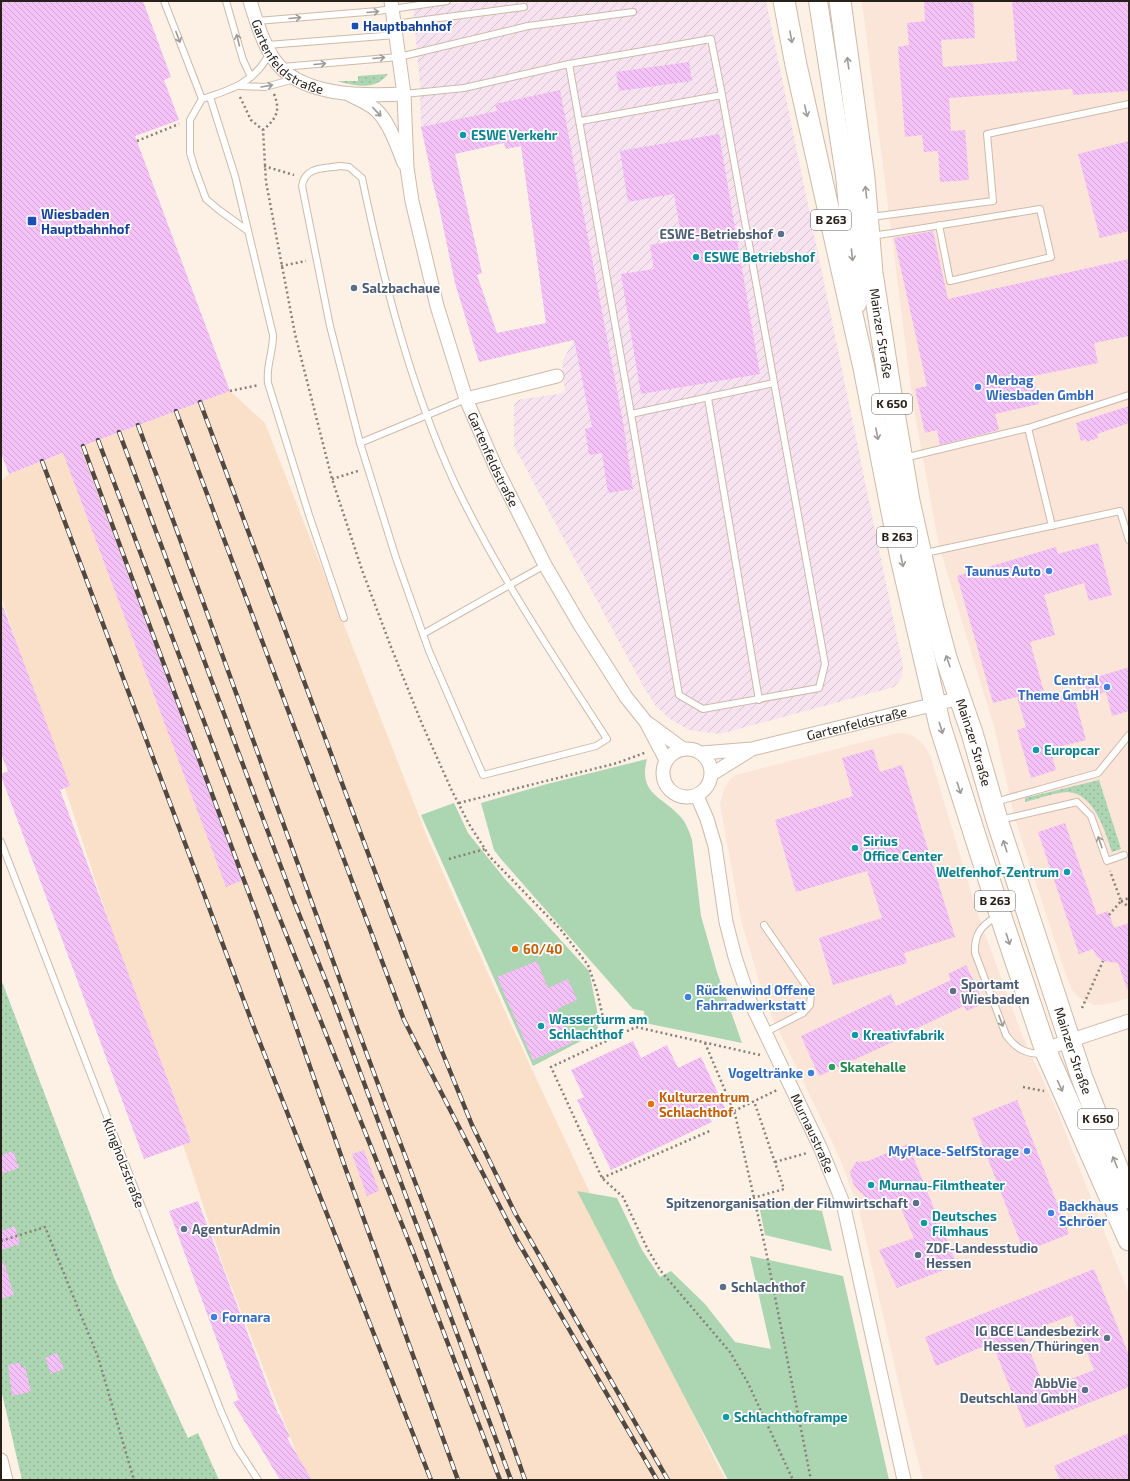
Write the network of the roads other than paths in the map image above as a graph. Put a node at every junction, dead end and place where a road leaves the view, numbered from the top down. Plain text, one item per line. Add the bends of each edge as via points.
1 (164, 1) edge
2 (226, 1) edge
3 (250, 1) edge
4 (447, 1) edge
5 (784, 1) edge
6 (818, 1) edge
7 (840, 1) edge
8 (391, 5) edge
9 (524, 7) dead end
10 (633, 12) dead end
11 (256, 21) junction
12 (395, 30) junction
13 (268, 49) junction
14 (399, 56) junction
15 (569, 64) junction
16 (281, 67) junction
17 (251, 77) junction
18 (295, 79) junction
19 (237, 87) junction
20 (343, 92) junction
21 (404, 94) junction
22 (722, 95) junction
23 (210, 97) junction
24 (202, 99) junction
25 (1129, 104) edge
26 (581, 121) junction
27 (407, 168) junction
28 (844, 175) junction
29 (939, 225) junction
30 (869, 227) junction
31 (248, 231) junction
32 (872, 273) junction
33 (864, 368) junction
34 (557, 376) dead end
35 (774, 383) junction
36 (1129, 395) edge
37 (708, 398) junction
38 (466, 399) junction
39 (631, 414) junction
40 (427, 416) junction
41 (1028, 428) junction
42 (360, 443) junction
43 (901, 458) junction
44 (909, 501) joint
45 (1052, 526) junction
46 (1129, 540) edge
47 (920, 554) junction
48 (545, 564) junction
49 (508, 586) junction
50 (344, 618) dead end
51 (423, 634) junction
52 (960, 698) junction
53 (759, 700) junction
54 (934, 705) junction
55 (646, 722) junction
56 (1129, 735) edge
57 (683, 749) junction
58 (752, 749) junction
59 (702, 753) junction
60 (666, 760) junction
61 (712, 774) junction
62 (697, 796) junction
63 (994, 812) junction
64 (1, 842) edge
65 (1124, 855) dead end
66 (1000, 914) junction
67 (764, 925) dead end
68 (1053, 989) joint
69 (1129, 1020) edge
70 (764, 1033) junction
71 (1070, 1040) junction
72 (1046, 1052) junction
73 (1129, 1198) edge
74 (1129, 1240) edge
75 (1, 1460) edge
76 (6, 1480) edge
77 (258, 1480) edge
78 (904, 1480) edge

1 -> 24 lane
17 -> 2 lane via 243,60
3 - 11 street, Gartenfeldstraße
4 - 8 lane
5 -> 33 main road, Mainzer Straße / B 263
6 - 28 street, Mainzer Straße / K 650
30 -> 7 main road, Mainzer Straße / B 263
11 -> 8 lane
8 - 12 street, Gartenfeldstraße
9 - 12 lane
10 - 14 lane via 528,26
11 - 13 street, Gartenfeldstraße
12 - 13 lane
12 - 14 street, Gartenfeldstraße
13 - 16 street, Gartenfeldstraße
13 - 17 lane via 263,65
16 -> 14 lane
14 - 21 street, Gartenfeldstraße
15 - 21 lane via 464,88
15 - 22 lane via 711,39
15 - 26 lane
16 - 18 street, Gartenfeldstraße
17 - 19 lane
19 -> 18 lane via 265,87
18 - 20 street, Gartenfeldstraße via 320,89
19 - 23 lane
20 - 21 street, Gartenfeldstraße
20 -> 27 street, Gartenfeldstraße via 367,103 379,112
21 - 27 street, Gartenfeldstraße
22 - 26 lane
22 - 35 lane
23 - 24 lane
23 - 31 lane via 235,176
24 - 31 lane via 190,120 190,153 206,199
25 - 30 lane via 987,134 993,201
26 - 39 lane
27 - 38 street, Gartenfeldstraße via 426,265
28 - 32 street, Mainzer Straße / K 650
28 -> 33 street, Mainzer Straße / K 650
29 - 29 lane via 1040,209 1051,257 950,281
29 - 30 lane
30 - 32 main road, Mainzer Straße / B 263
31 - 50 lane via 273,335 273,348 267,370 268,383
32 - 43 main road, Mainzer Straße / K 650
33 -> 54 main road, Mainzer Straße / B 263
34 - 38 street
35 - 37 lane
35 - 53 lane via 825,664 819,688
36 - 41 lane
37 - 39 lane
37 - 53 lane
38 - 40 lane
38 - 48 street, Gartenfeldstraße via 496,468
39 - 53 lane via 679,695 703,709
40 - 42 lane
40 - 42 lane via 403,345 362,178 350,167 340,166 313,171 303,178 302,192 330,326
40 - 49 lane via 456,486
41 - 43 lane
41 - 45 lane
42 - 51 lane
43 - 44 main road, Mainzer Straße / K 650
44 - 47 main road, Mainzer Straße / B 263
45 - 46 lane via 1120,511
45 - 47 lane
52 -> 47 main road, Mainzer Straße / B 263 via 940,638
48 - 49 lane
48 - 55 street, Gartenfeldstraße via 626,697
49 - 51 lane
49 - 51 lane via 607,739 596,746 483,775
52 - 54 street, Gartenfeldstraße
52 - 63 main road, Mainzer Straße / B 263
54 - 58 street, Gartenfeldstraße
54 -> 66 main road, Mainzer Straße / B 263
55 - 57 street, Gartenfeldstraße
55 - 60 street, Gartenfeldstraße
56 - 63 lane via 1098,773
57 - 59 street
57 - 60 street via 676,751
58 - 59 street, Gartenfeldstraße
58 - 61 street, Gartenfeldstraße
59 - 61 street via 710,764
60 - 62 street via 662,773 666,786 676,796
61 - 62 street via 709,784
62 - 70 street, Murnaustraße via 715,846 726,922 735,957
65 -> 63 lane via 1107,861 1091,816 1077,802
68 -> 63 main road, Mainzer Straße / B 263
64 - 77 lane, Klingholzstraße via 220,1409 236,1446
66 -> 72 main road, Mainzer Straße / B 263
66 -> 72 lane via 977,933 974,942 975,953 1006,1035 1012,1044 1021,1051 1033,1054
67 - 70 lane via 811,993 810,1005 803,1013
68 - 71 main road, Mainzer Straße / K 650
69 - 71 street
70 - 78 street, Murnaustraße via 839,1191 848,1220
71 - 72 street
73 -> 71 main road, Mainzer Straße / K 650 via 1085,1087
72 -> 74 main road, Mainzer Straße / K 650
75 - 76 street

